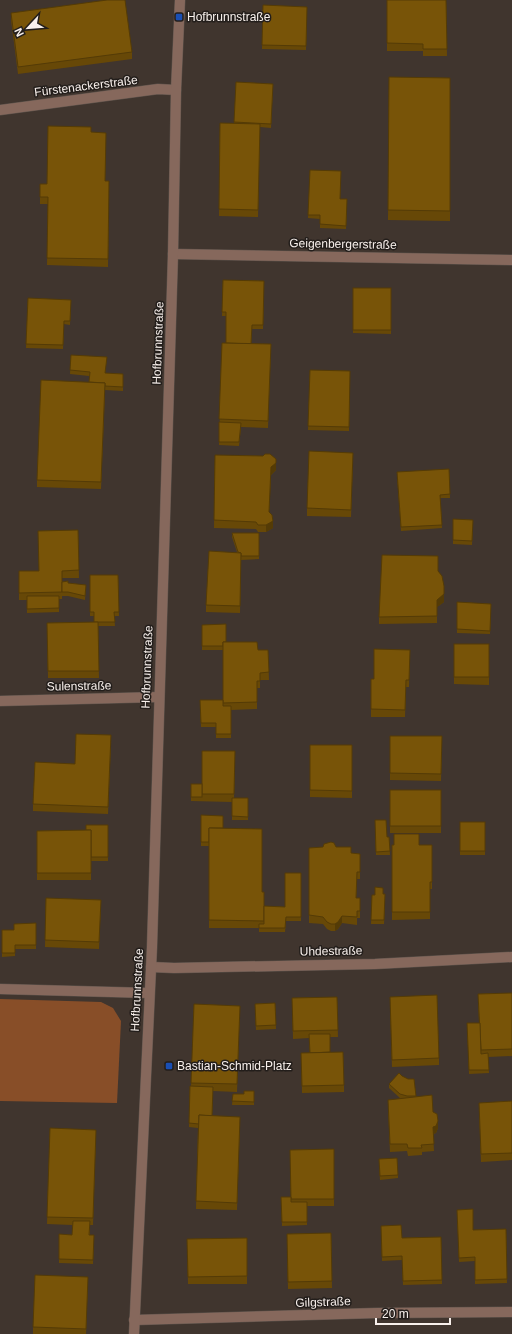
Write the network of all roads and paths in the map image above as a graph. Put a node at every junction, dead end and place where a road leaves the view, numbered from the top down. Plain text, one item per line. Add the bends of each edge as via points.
1 (180, 0) edge
2 (176, 90) junction
3 (0, 110) edge
4 (173, 254) junction
5 (512, 260) edge
6 (159, 697) junction
7 (0, 701) edge
8 (512, 957) edge
9 (150, 967) junction
10 (0, 989) edge
11 (150, 993) junction
12 (512, 1312) edge
13 (134, 1320) junction
14 (134, 1334) edge

1 - 2 street, Hofbrunnstraße
2 - 3 street, Fürstenackerstraße via 158,89
2 - 4 street, Hofbrunnstraße
4 - 5 street, Geigenbergerstraße
4 - 6 street, Hofbrunnstraße
6 - 7 street, Sulenstraße
6 - 9 street, Hofbrunnstraße
8 - 9 street, Uhdestraße via 375,964
9 - 11 street, Hofbrunnstraße
10 - 11 street
11 - 13 street, Hofbrunnstraße
12 - 13 street, Gilgstraße
13 - 14 street, Hofbrunnstraße

